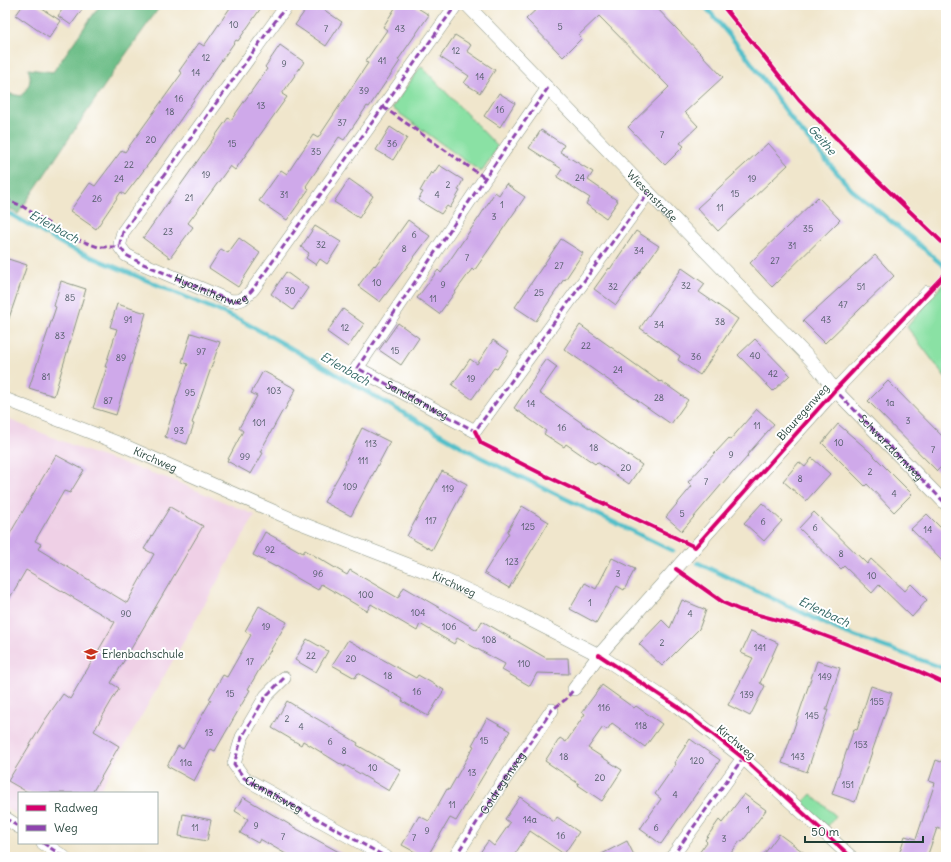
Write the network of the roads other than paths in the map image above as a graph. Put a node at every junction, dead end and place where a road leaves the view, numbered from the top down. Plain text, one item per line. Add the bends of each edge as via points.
1 (287, 5) edge
2 (456, 5) edge
3 (467, 5) edge
4 (548, 88) junction
5 (648, 193) junction
6 (928, 292) dead end
7 (835, 390) junction
8 (5, 399) edge
9 (946, 504) edge
10 (599, 655) junction
11 (284, 678) dead end
12 (574, 689) dead end
13 (552, 710) dead end
14 (743, 758) junction
15 (5, 818) edge
16 (18, 826) edge
17 (44, 844) edge
18 (64, 857) edge
19 (386, 857) edge
20 (455, 857) edge
21 (672, 857) edge
22 (852, 857) edge

1 - 2 street, Hyazinthenweg via 123,232 120,243 126,255 141,263 236,302 243,300 253,289
3 - 4 street, Wiesenstraße
4 - 5 street, Wiesenstraße
4 - 5 street, Sanddornweg via 357,368 475,431
5 - 7 street, Wiesenstraße via 812,361
6 - 7 street, Blauregenweg
7 - 9 street, Schwarzdornweg
7 - 10 street, Blauregenweg
8 - 10 street, Kirchweg via 124,446 298,522 432,574 509,608
10 - 12 street
10 - 14 street, Kirchweg via 678,707
11 - 19 street, Clematisweg via 266,696 242,737 234,764 244,778
13 - 20 street, Goldregenweg
14 - 21 street
14 - 22 street, Kirchweg
15 - 16 street
17 - 18 street

